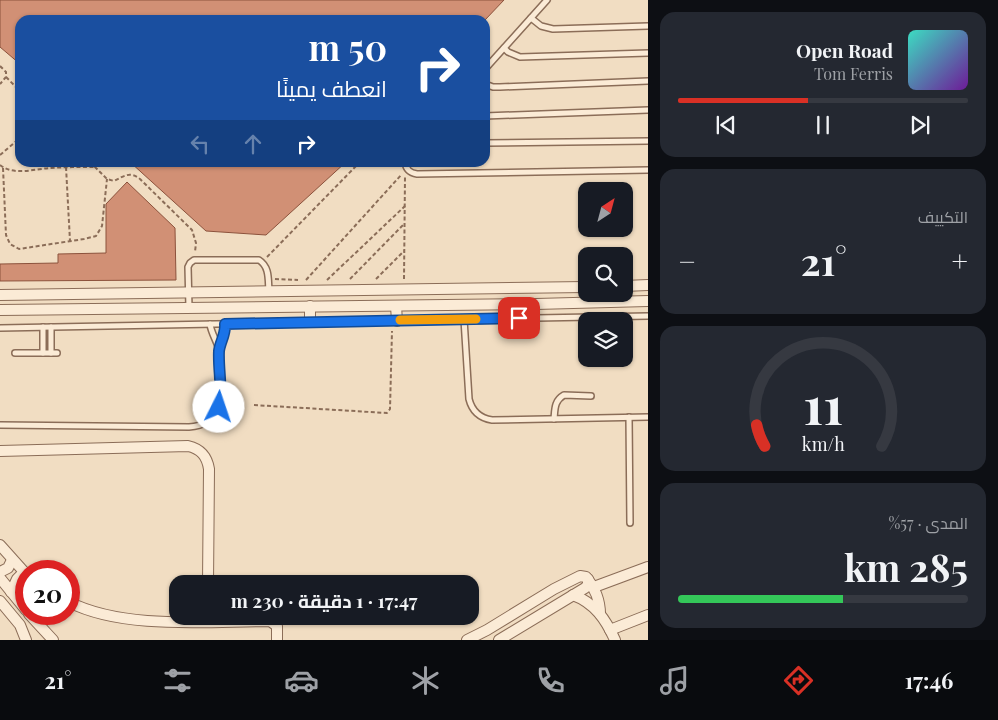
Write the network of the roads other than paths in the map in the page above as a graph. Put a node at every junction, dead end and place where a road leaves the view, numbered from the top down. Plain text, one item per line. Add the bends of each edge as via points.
1 (547, 0) edge
2 (531, 18) junction
3 (648, 26) edge
4 (504, 48) junction
5 (648, 53) edge
6 (490, 63) edge
7 (648, 81) edge
8 (490, 86) edge
9 (648, 110) edge
10 (490, 116) edge
11 (648, 141) edge
12 (490, 143) edge
13 (407, 167) edge
14 (648, 170) edge
15 (648, 285) edge
16 (633, 286) edge
17 (578, 287) edge
18 (535, 288) junction
19 (188, 292) junction
20 (269, 292) junction
21 (112, 294) junction
22 (0, 295) edge
23 (648, 301) edge
24 (536, 304) junction
25 (310, 306) junction
26 (396, 306) junction
27 (189, 308) junction
28 (114, 309) junction
29 (0, 310) edge
30 (648, 316) edge
31 (464, 319) junction
32 (394, 321) junction
33 (310, 322) junction
34 (210, 324) junction
35 (225, 324) junction
36 (42, 327) junction
37 (51, 327) junction
38 (0, 328) edge
39 (219, 348) junction
40 (15, 353) dead end
41 (43, 353) junction
42 (591, 396) dead end
43 (629, 417) junction
44 (648, 417) edge
45 (554, 418) junction
46 (0, 426) edge
47 (0, 451) edge
48 (630, 523) dead end
49 (0, 545) edge
50 (12, 560) junction
51 (15, 563) edge
52 (648, 568) edge
53 (0, 572) edge
54 (208, 575) edge
55 (0, 578) edge
56 (15, 583) edge
57 (591, 583) junction
58 (11, 592) junction
59 (573, 595) junction
60 (15, 597) edge
61 (0, 601) edge
62 (80, 607) edge
63 (600, 614) junction
64 (645, 618) edge
65 (169, 621) edge
66 (39, 625) edge
67 (276, 625) edge
68 (610, 630) junction
69 (26, 640) edge
70 (53, 640) edge
71 (278, 640) edge
72 (467, 640) edge
73 (499, 640) edge
74 (615, 640) edge

1 - 2 lane
2 - 3 lane via 553,30
2 - 4 lane
4 - 5 lane via 526,58
4 - 6 lane
7 - 8 lane
9 - 10 lane
11 - 12 lane
13 - 14 lane via 417,174
15 - 16 street
17 - 18 street
18 - 20 street
18 - 24 street
19 - 20 street
19 - 20 lane via 188,267 194,260 262,262 267,268
19 - 21 street
19 - 27 lane
21 - 22 street
21 - 28 street
23 - 24 street
24 - 26 street
25 - 26 street
25 - 27 street
25 - 33 street
26 - 32 street
27 - 28 street
28 - 29 street
30 - 31 lane
31 - 32 lane
31 - 45 lane via 469,399 476,413 492,420
32 - 33 lane
33 - 35 lane
34 - 35 lane
34 - 37 lane
34 - 39 lane
35 - 39 lane
36 - 37 lane
36 - 38 lane
36 - 41 lane
37 - 41 lane via 54,353
39 - 46 lane via 221,398 216,413 201,425
40 - 41 lane
42 - 45 lane via 564,395 556,404
43 - 44 lane
43 - 45 lane
43 - 48 lane
47 - 54 street via 188,446 200,451 209,469
49 - 50 street
50 - 51 street
50 - 53 street via 8,568
52 - 57 street
55 - 58 street
56 - 58 street
57 - 59 street
57 - 63 street via 600,604
57 - 72 street via 580,576
58 - 60 street
59 - 63 street via 586,600
59 - 73 street
61 - 69 street via 20,626
62 - 65 street via 121,617
63 - 68 street
64 - 68 street
66 - 70 street
67 - 71 street
68 - 74 street

